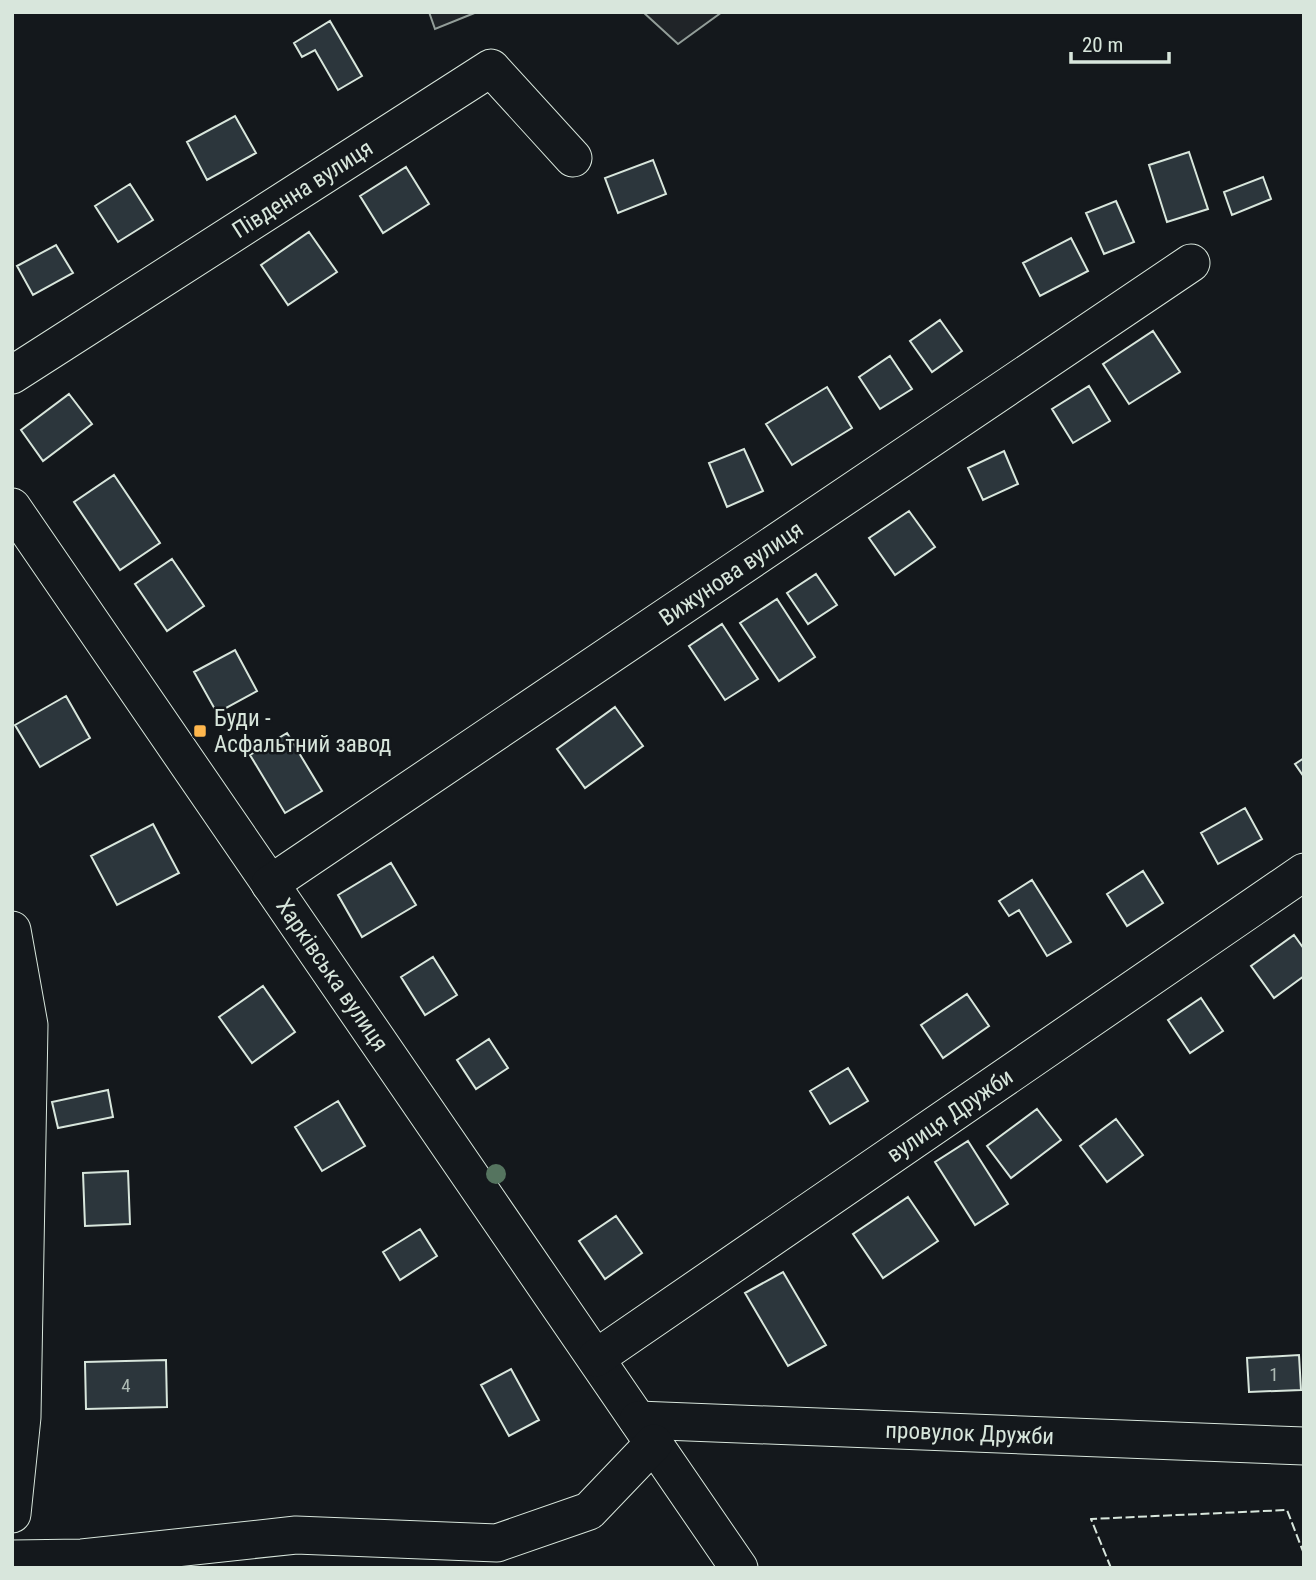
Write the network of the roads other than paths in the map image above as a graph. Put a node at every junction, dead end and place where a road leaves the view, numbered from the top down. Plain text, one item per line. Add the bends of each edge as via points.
1 (573, 158) dead end
2 (1191, 263) dead end
3 (12, 374) edge
4 (12, 507) edge
5 (1304, 872) edge
6 (270, 884) junction
7 (12, 930) edge
8 (596, 1358) junction
9 (646, 1432) junction
10 (1304, 1446) edge
11 (12, 1514) edge
12 (12, 1559) edge
13 (739, 1568) edge

1 - 3 street, Південна вулиця via 491,68
2 - 6 street, Вижунова вулиця
4 - 6 street, Харківська вулиця
5 - 8 street, вулиця Дружби
6 - 8 street, Харківська вулиця
7 - 11 street via 29,1025 22,1417
8 - 9 street, Харківська вулиця
9 - 10 street, провулок Дружби
9 - 12 street via 589,1511 497,1543 296,1535 82,1558
9 - 13 street, Харківська вулиця

